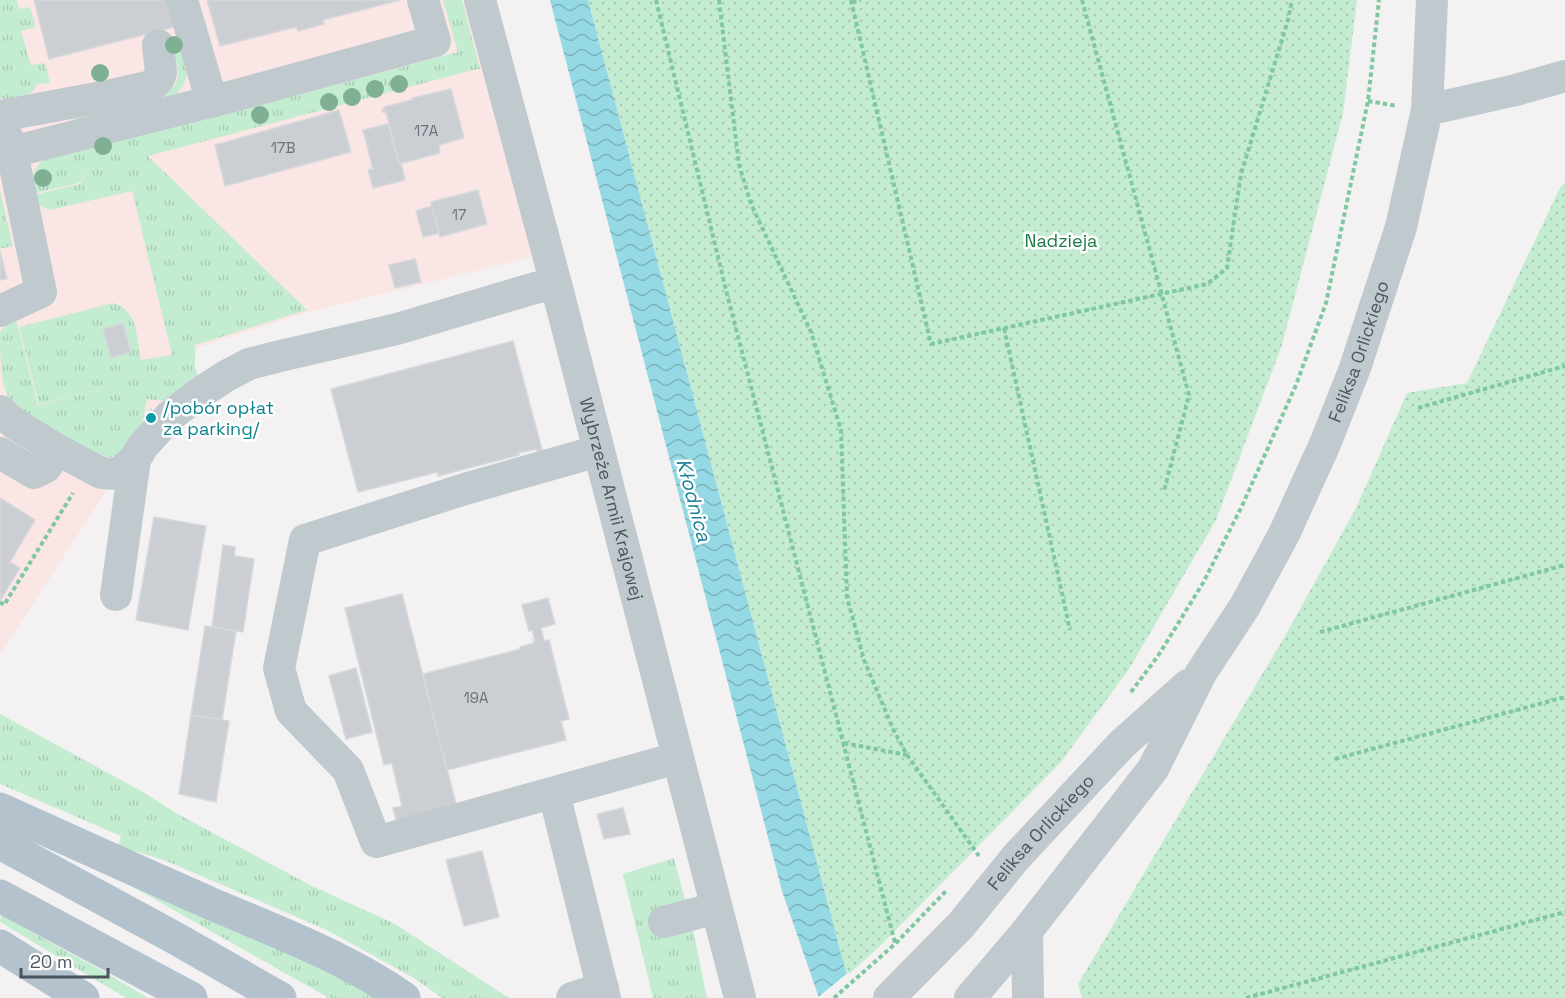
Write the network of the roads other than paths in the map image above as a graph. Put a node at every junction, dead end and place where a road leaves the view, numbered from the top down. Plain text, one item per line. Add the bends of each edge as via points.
1 (182, 0) edge
2 (423, 0) edge
3 (480, 0) edge
4 (1432, 0) edge
5 (158, 45) dead end
6 (1565, 76) edge
7 (212, 102) junction
8 (1427, 110) junction
9 (0, 117) edge
10 (12, 152) junction
11 (556, 284) junction
12 (0, 311) edge
13 (0, 411) edge
14 (58, 450) junction
15 (598, 451) junction
16 (0, 453) edge
17 (135, 459) junction
18 (116, 595) dead end
19 (1201, 674) junction
20 (677, 758) junction
21 (554, 793) junction
22 (0, 809) edge
23 (0, 843) edge
24 (0, 896) edge
25 (716, 908) junction
26 (664, 922) dead end
27 (1027, 931) junction
28 (0, 946) edge
29 (604, 993) edge
30 (890, 997) edge
31 (83, 998) edge
32 (192, 998) edge
33 (280, 998) edge
34 (404, 998) edge
35 (572, 998) edge
36 (740, 998) edge
37 (970, 998) edge
38 (1029, 998) edge

1 - 7 street
2 - 7 street via 435,41
3 - 11 street, Wybrzeże Armii Krajowej
4 - 8 street, Feliksa Orlickiego
5 - 9 street via 161,73 150,86
6 - 8 street
7 - 10 street
8 - 19 street, Feliksa Orlickiego via 1401,227 1355,368 1325,444 1284,534 1245,606
9 - 10 street
10 - 12 street via 41,292
11 - 15 street, Wybrzeże Armii Krajowej
11 - 17 street via 397,329 249,364 170,416
13 - 14 street
14 - 16 street via 46,467 34,473
14 - 17 street via 101,473 119,474
15 - 20 street, Wybrzeże Armii Krajowej
15 - 21 street via 305,540 279,668 291,711 348,770 376,842
17 - 18 street
19 - 27 street, Feliksa Orlickiego via 1153,769
19 - 30 street, Feliksa Orlickiego via 1122,744 1017,856 961,926
20 - 21 street
20 - 25 street, Wybrzeże Armii Krajowej
21 - 29 street
22 - 34 main road via 308,945
23 - 33 main road
24 - 32 main road
25 - 26 street
25 - 36 street, Wybrzeże Armii Krajowej
27 - 37 street, Feliksa Orlickiego
27 - 38 street
28 - 31 main road
29 - 35 street

